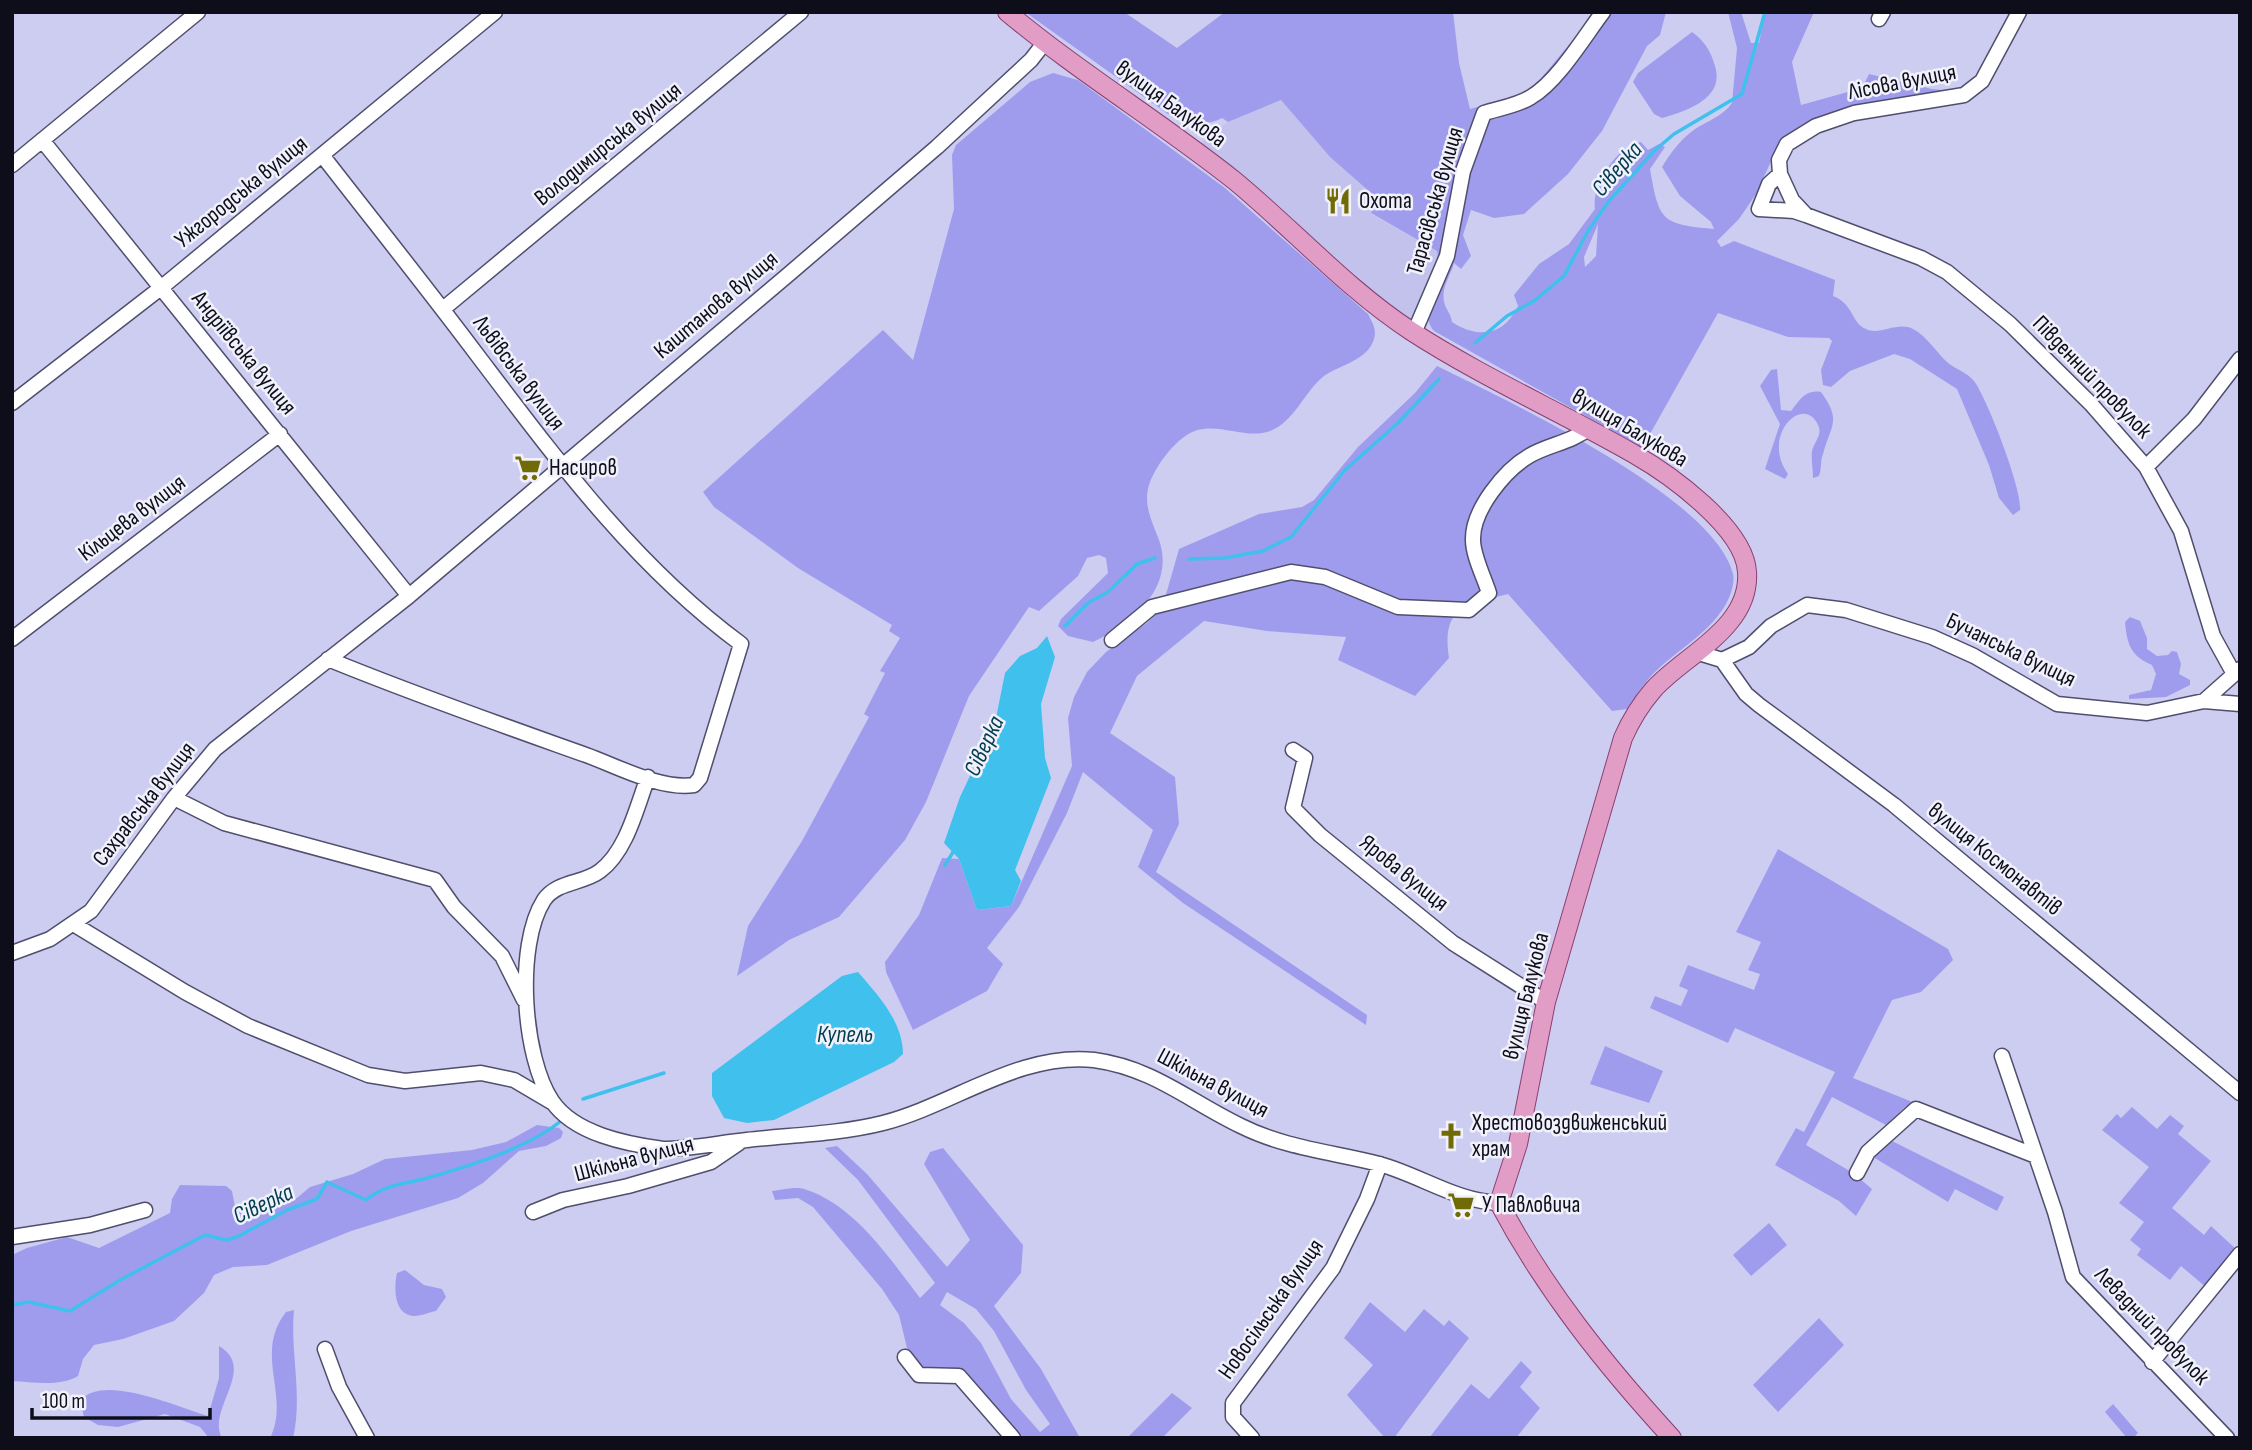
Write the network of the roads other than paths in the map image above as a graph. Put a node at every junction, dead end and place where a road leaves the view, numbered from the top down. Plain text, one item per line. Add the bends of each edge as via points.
1 (198, 12) edge
2 (495, 12) edge
3 (801, 12) edge
4 (1007, 12) edge
5 (1603, 12) edge
6 (2019, 12) edge
7 (1045, 42) junction
8 (42, 140) junction
9 (322, 155) junction
10 (12, 165) edge
11 (1780, 174) junction
12 (1806, 215) junction
13 (162, 287) junction
14 (443, 309) junction
15 (1410, 330) junction
16 (2240, 359) edge
17 (12, 403) edge
18 (1589, 428) junction
19 (280, 434) junction
20 (561, 466) junction
21 (2146, 467) junction
22 (409, 596) junction
23 (12, 639) edge
24 (1112, 640) dead end
25 (1699, 653) junction
26 (328, 659) junction
27 (1722, 660) junction
28 (2237, 672) edge
29 (2204, 702) junction
30 (2240, 704) edge
31 (1293, 750) dead end
32 (648, 777) junction
33 (174, 799) junction
34 (75, 925) junction
35 (12, 953) edge
36 (525, 1001) junction
37 (1546, 1002) junction
38 (2001, 1056) dead end
39 (2240, 1093) edge
40 (553, 1102) junction
41 (743, 1141) junction
42 (2036, 1156) junction
43 (1380, 1164) junction
44 (1857, 1173) dead end
45 (1499, 1203) junction
46 (145, 1210) dead end
47 (533, 1212) dead end
48 (12, 1237) edge
49 (2240, 1254) edge
50 (325, 1349) dead end
51 (905, 1357) dead end
52 (2152, 1362) junction
53 (367, 1438) edge
54 (1013, 1438) edge
55 (1252, 1438) edge
56 (1672, 1438) edge
57 (2227, 1438) edge

1 - 8 street
2 - 9 street, Ужгородська вулиця
3 - 14 street, Володимирська вулиця
4 - 7 main road, вулиця Балукова
5 - 15 street, Тарасівська вулиця via 1534,96 1484,113 1464,171 1447,256 1417,326
6 - 11 street, Лісова вулиця via 1982,81 1964,95 1854,113 1816,126 1787,144 1779,160
7 - 15 main road, вулиця Балукова via 1232,179
7 - 20 street, Каштанова вулиця via 1031,61 937,147
8 - 10 street
8 - 13 street, Андріївська вулиця
9 - 13 street, Ужгородська вулиця
9 - 14 street, Львівська вулиця
11 - 12 street via 1792,200
11 - 12 street, Південний провулок via 1769,184 1759,209
12 - 21 street, Південний провулок via 1947,272 2010,324 2091,404
13 - 17 street, Ужгородська вулиця
13 - 19 street, Андріївська вулиця
14 - 20 street, Львівська вулиця
15 - 18 main road, вулиця Балукова
16 - 21 street via 2194,419
18 - 24 street via 1578,438 1530,456 1501,480 1479,514 1473,540 1489,593 1469,610 1398,607 1325,577 1291,572 1152,607
18 - 25 main road, вулиця Балукова via 1649,463 1718,519 1736,541 1748,570 1745,593 1733,615
19 - 22 street, Андріївська вулиця
19 - 23 street, Кільцева вулиця
20 - 22 street, Каштанова вулиця
20 - 32 street, Львівська вулиця via 636,552 703,616 741,644 700,778 694,785 677,785
21 - 28 street, Південний провулок via 2180,531 2214,636
22 - 26 street, Сахравська вулиця
25 - 27 street
25 - 37 main road, вулиця Балукова via 1656,687 1635,712 1623,738
26 - 32 street
26 - 33 street, Сахравська вулиця via 215,749
27 - 29 street, Бучанська вулиця via 1749,647 1771,626 1807,605 1846,610 1932,637 2057,704 2147,713
27 - 39 street, вулиця Космонавтів via 1759,705 1894,805
28 - 29 street
29 - 30 street, Бучанська вулиця
31 - 37 street, Ярова вулиця via 1305,758 1292,803 1302,817 1453,943
32 - 36 street, Шкільна вулиця via 630,826 602,870 556,889 544,900 529,951
33 - 34 street, Сахравська вулиця via 91,911
33 - 36 street via 224,823 435,880 454,907 502,956
34 - 35 street, Сахравська вулиця
34 - 40 street via 248,1026 368,1075 405,1081 481,1073 514,1080
36 - 40 street, Шкільна вулиця via 535,1062
37 - 45 main road, вулиця Балукова via 1518,1144
38 - 42 street, Левадний провулок
40 - 41 street, Шкільна вулиця via 590,1129 642,1146 689,1149
41 - 43 street, Шкільна вулиця via 883,1123 1029,1066 1090,1060 1126,1065 1152,1075 1275,1141
41 - 47 street, Шкільна вулиця via 711,1162
42 - 44 street via 1916,1110 1868,1152
42 - 52 street, Левадний провулок via 2073,1277
43 - 45 street, Шкільна вулиця via 1470,1199
43 - 55 street, Новосільська вулиця via 1333,1268 1233,1404 1233,1417
45 - 56 main road via 1520,1242 1596,1352
46 - 48 street via 90,1225
49 - 52 street
50 - 53 street via 339,1387
51 - 54 street via 919,1374 959,1376
52 - 57 street, Левадний провулок

